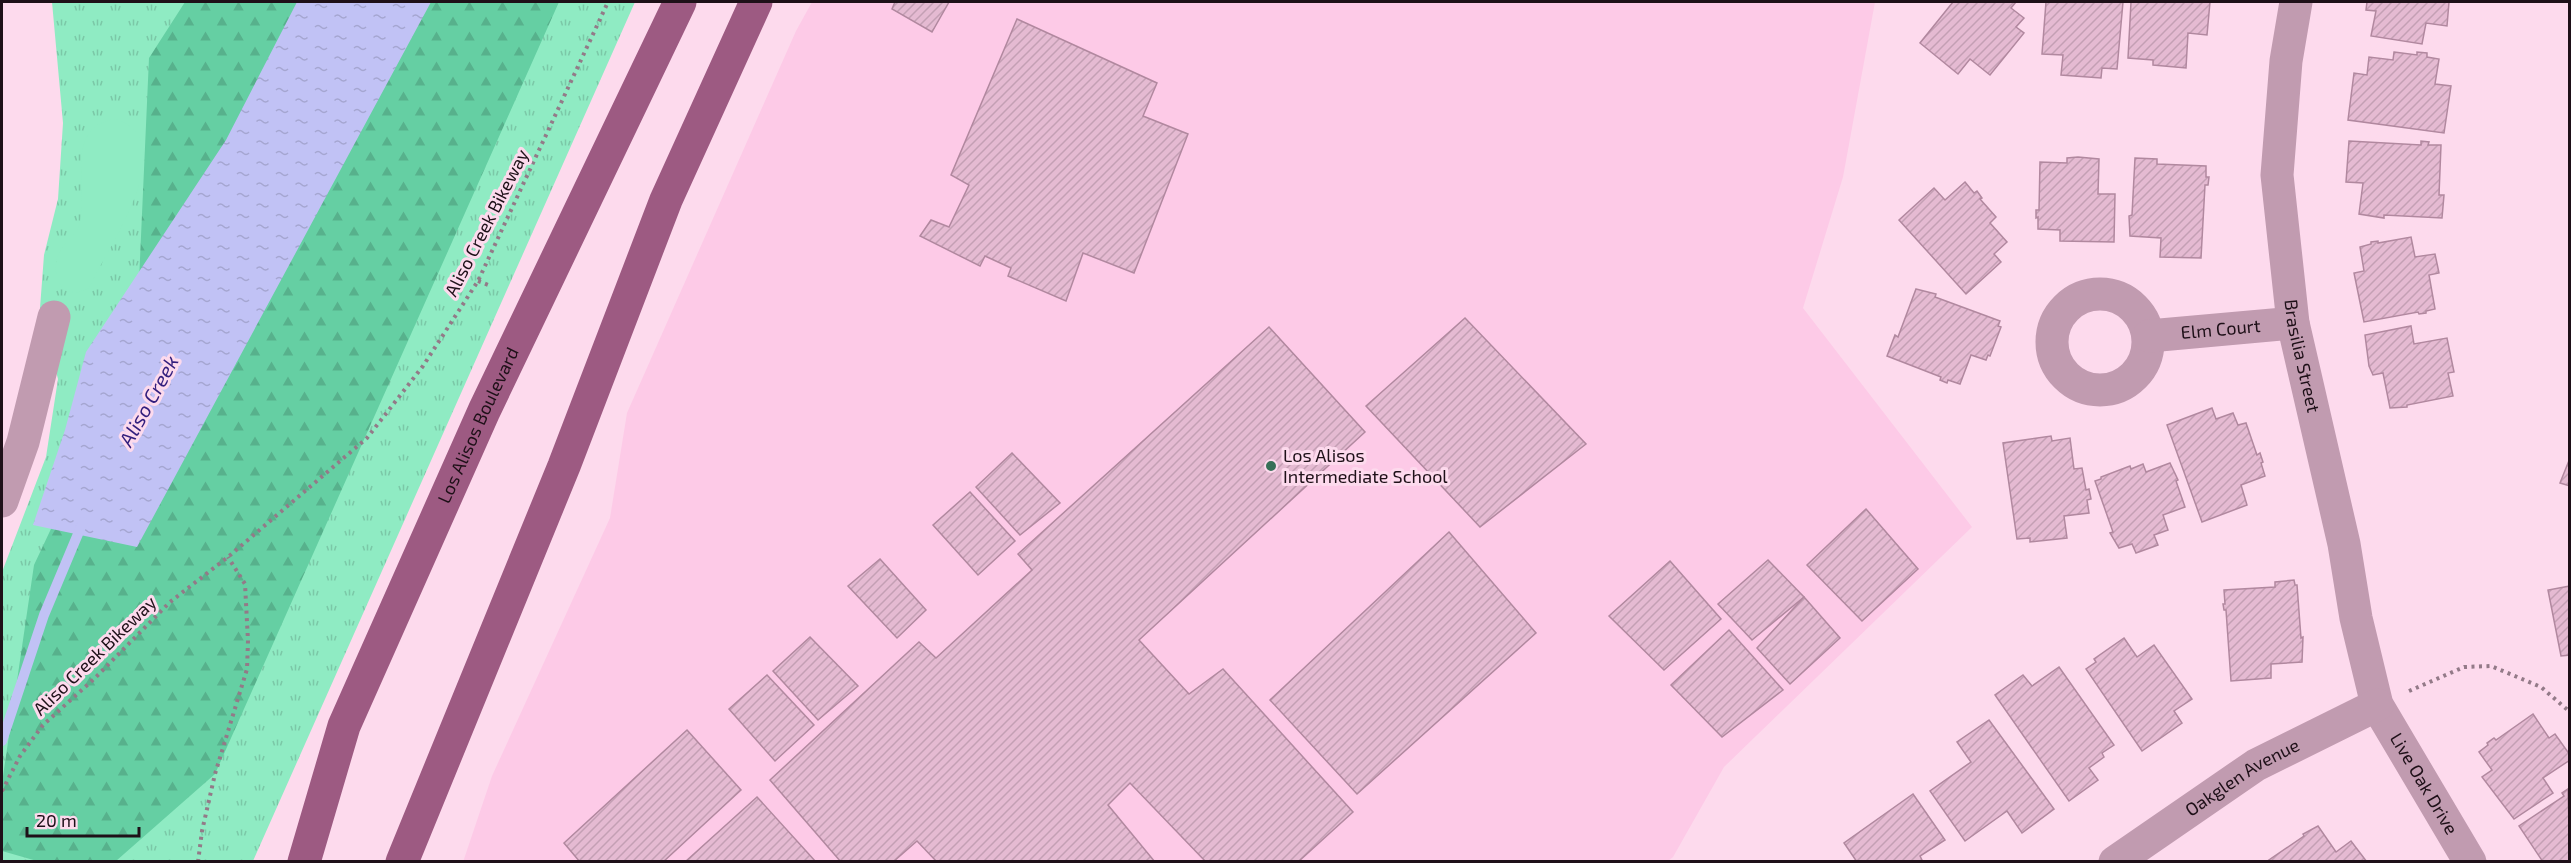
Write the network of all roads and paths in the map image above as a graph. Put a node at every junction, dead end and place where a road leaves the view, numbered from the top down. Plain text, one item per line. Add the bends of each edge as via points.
1 (608, 2) edge
2 (680, 2) edge
3 (756, 2) edge
4 (2296, 2) edge
5 (478, 280) junction
6 (491, 286) dead end
7 (54, 317) dead end
8 (2293, 323) junction
9 (2149, 336) dead end
10 (2, 501) edge
11 (228, 557) junction
12 (2378, 705) junction
13 (2570, 712) edge
14 (2, 791) edge
15 (198, 861) edge
16 (304, 861) edge
17 (402, 861) edge
18 (2115, 861) edge
19 (2470, 861) edge

1 - 5 path, Aliso Creek Bikeway
2 - 16 main road, Los Alisos Boulevard via 484,411 344,726
3 - 17 main road via 666,200 564,466
4 - 8 street, Brasilia Street via 2286,61 2277,175
5 - 6 path
5 - 11 path, Aliso Creek Bikeway via 423,366 367,438
7 - 10 street via 23,441
8 - 9 street, Elm Court
8 - 12 street, Brasilia Street
11 - 14 path, Aliso Creek Bikeway via 170,602 43,726 20,756
11 - 15 path via 245,584 247,669 215,774
12 - 13 path via 2464,667 2491,666 2541,687
12 - 18 street, Oakglen Avenue via 2256,765
12 - 19 street, Live Oak Drive

